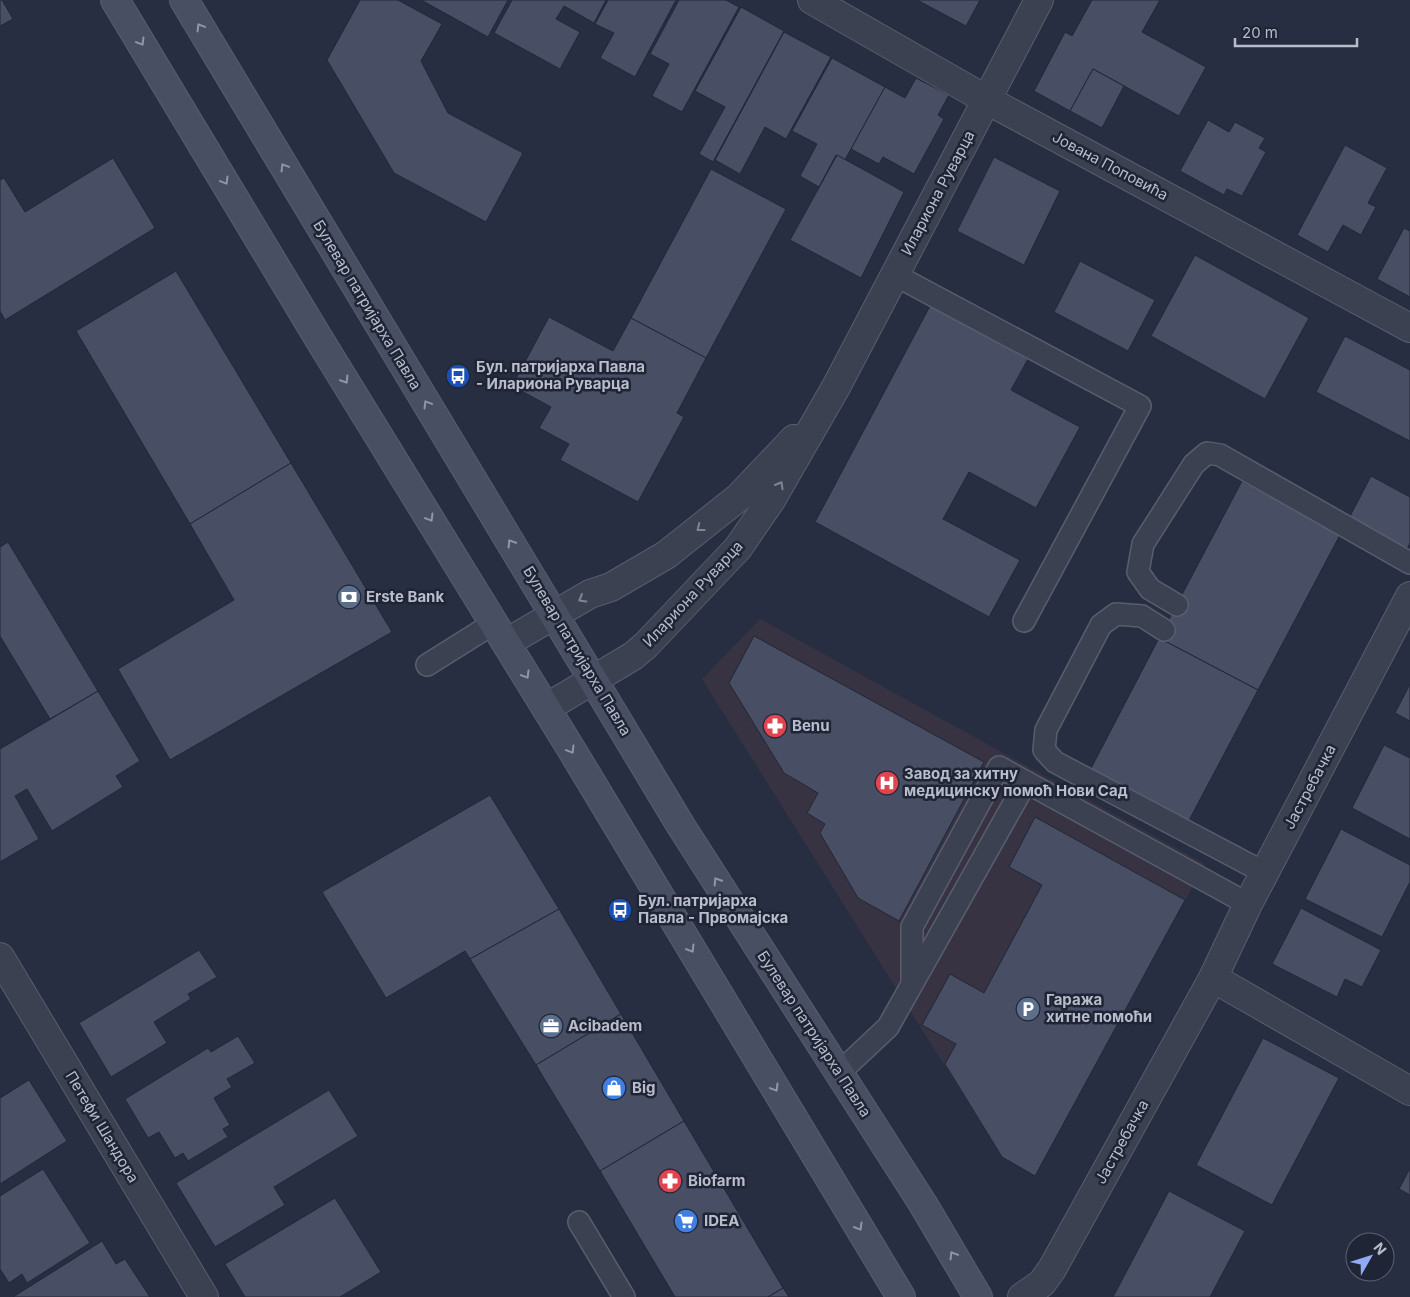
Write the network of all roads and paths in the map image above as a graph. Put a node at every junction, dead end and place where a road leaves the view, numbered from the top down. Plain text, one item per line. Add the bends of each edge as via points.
1 (115, 0) edge
2 (184, 0) edge
3 (812, 0) edge
4 (1039, 0) edge
5 (987, 100) junction
6 (895, 275) junction
7 (1410, 328) edge
8 (836, 387) junction
9 (1410, 563) edge
10 (1410, 596) edge
11 (1177, 605) dead end
12 (555, 615) junction
13 (1024, 621) dead end
14 (1164, 630) dead end
15 (500, 633) junction
16 (426, 665) dead end
17 (593, 680) junction
18 (546, 708) junction
19 (1026, 782) junction
20 (1265, 873) junction
21 (1248, 904) junction
22 (1, 961) edge
23 (1213, 978) junction
24 (912, 985) junction
25 (839, 1073) junction
26 (1410, 1091) edge
27 (580, 1222) dead end
28 (204, 1297) edge
29 (624, 1297) edge
30 (901, 1297) edge
31 (978, 1297) edge
32 (1022, 1297) edge

1 -> 15 main road
12 -> 2 main road, Булевар патријарха Павла
3 - 5 street, Јована Поповића
4 - 5 street, Илариона Руварца
5 - 6 street, Илариона Руварца
5 - 7 street, Јована Поповића
6 - 8 street, Илариона Руварца
6 - 13 lane via 1140,406
8 -> 12 street, Илариона Руварца via 795,438 738,498 666,555
17 -> 8 street, Илариона Руварца via 646,646 738,548 771,500
9 - 11 lane via 1220,455 1207,453 1194,464 1143,544 1138,572 1150,589
10 - 20 street, Јастребачка
12 - 15 street, Илариона Руварца
12 - 17 main road, Булевар патријарха Павла
14 - 20 lane via 1142,616 1116,614 1101,625 1046,730 1044,750 1054,762
15 - 16 lane
15 -> 18 main road
17 - 18 street, Илариона Руварца
25 -> 17 main road, Булевар патријарха Павла
18 -> 30 main road
19 - 21 lane
19 - 24 lane
19 - 24 lane via 999,766 912,927
20 - 21 street, Јастребачка
21 - 23 street, Јастребачка
22 - 28 street, Петефи Шандора
23 - 26 street
23 - 32 street, Јастребачка via 1052,1269 1042,1283
24 - 25 lane via 888,1027
31 -> 25 main road, Булевар патријарха Павла
27 - 29 lane

